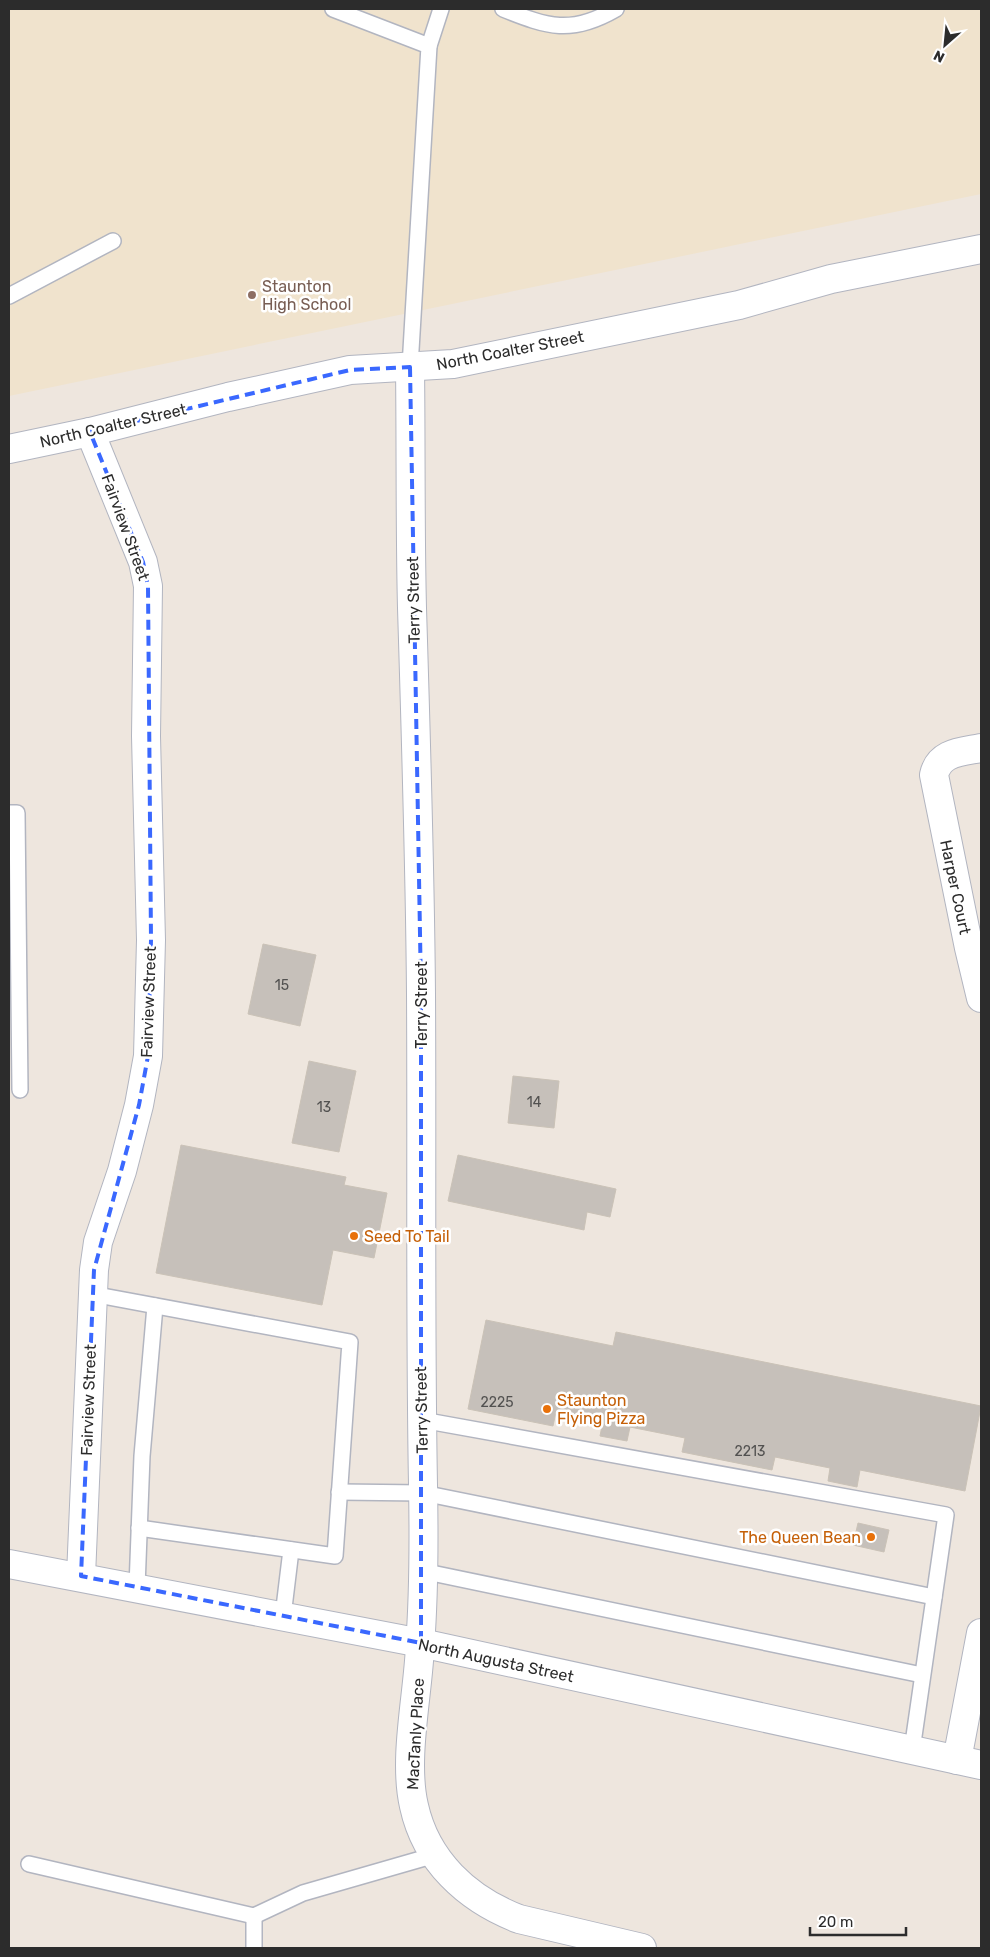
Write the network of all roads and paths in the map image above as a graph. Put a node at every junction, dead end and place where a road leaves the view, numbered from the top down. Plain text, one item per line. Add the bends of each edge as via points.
1 (333, 9) edge
2 (441, 9) edge
3 (503, 9) edge
4 (616, 9) edge
5 (429, 46) junction
6 (112, 241) dead end
7 (981, 249) edge
8 (9, 296) edge
9 (410, 367) junction
10 (90, 432) junction
11 (9, 449) edge
12 (981, 748) edge
13 (9, 814) edge
14 (981, 998) edge
15 (20, 1090) dead end
16 (92, 1294) junction
17 (155, 1306) junction
18 (422, 1420) junction
19 (339, 1492) junction
20 (423, 1493) junction
21 (139, 1528) junction
22 (291, 1550) junction
23 (9, 1564) edge
24 (422, 1572) junction
25 (80, 1576) junction
26 (137, 1587) junction
27 (934, 1597) junction
28 (283, 1616) junction
29 (981, 1633) edge
30 (421, 1644) junction
31 (922, 1675) junction
32 (912, 1750) junction
33 (969, 1763) edge
34 (435, 1856) junction
35 (29, 1864) dead end
36 (254, 1916) junction
37 (254, 1948) edge
38 (642, 1948) edge

1 - 5 lane
2 - 5 lane
3 - 4 lane via 535,22 567,26 595,21
5 - 9 lane
6 - 8 lane
7 - 9 street, North Coalter Street via 831,279 730,307 453,364
9 - 10 street, North Coalter Street via 350,370
9 - 18 street, Terry Street via 421,990
10 - 11 street, North Coalter Street
10 - 16 street, Fairview Street via 142,562 148,586 146,736 150,940 148,1056 122,1171 98,1242
12 - 14 street, Harper Court via 948,755 939,762 934,776
13 - 15 lane via 17,813
16 - 17 lane
16 - 25 street, Fairview Street
17 - 19 lane via 350,1342
17 - 21 lane
18 - 20 street, Terry Street
18 - 27 lane via 946,1515
19 - 20 lane
19 - 22 lane via 335,1556
20 - 24 street, Terry Street
20 - 27 lane
21 - 22 lane
21 - 26 lane
22 - 28 lane
23 - 25 street, North Augusta Street
24 - 30 street, Terry Street
24 - 31 lane
25 - 26 street, North Augusta Street
26 - 28 street, North Augusta Street
27 - 31 lane
28 - 30 street, North Augusta Street
29 - 33 street
30 - 32 street, North Augusta Street
30 - 34 street, MacTanly Place via 410,1783 417,1817
31 - 32 lane
32 - 33 street, North Augusta Street
34 - 36 lane via 303,1893
34 - 38 street, MacTanly Place via 455,1881 500,1912
35 - 36 lane
36 - 37 lane

